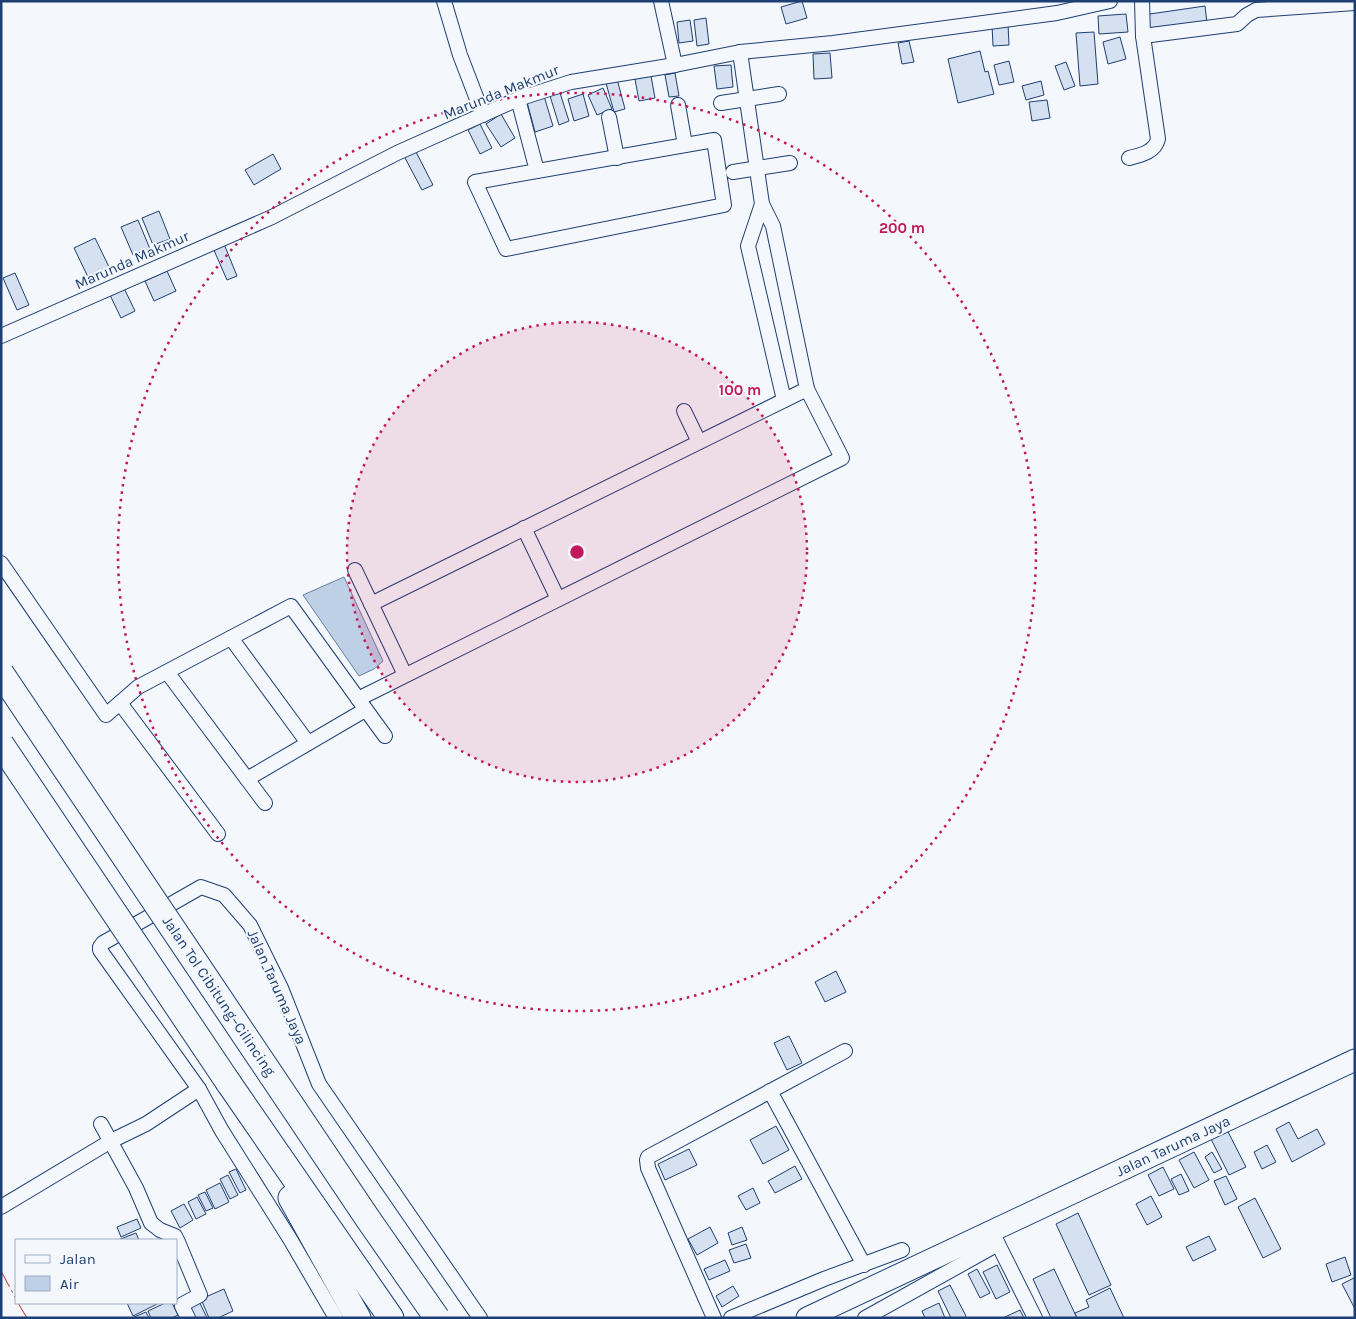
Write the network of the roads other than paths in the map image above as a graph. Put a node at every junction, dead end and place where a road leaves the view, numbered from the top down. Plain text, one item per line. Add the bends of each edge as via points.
1 (444, 1) edge
2 (661, 1) edge
3 (1110, 1) edge
4 (1142, 1) edge
5 (1355, 3) edge
6 (1056, 7) edge
7 (1142, 36) junction
8 (740, 52) junction
9 (675, 65) junction
10 (779, 94) dead end
11 (518, 99) junction
12 (747, 99) junction
13 (721, 103) dead end
14 (678, 105) dead end
15 (483, 115) junction
16 (609, 117) dead end
17 (685, 145) junction
18 (618, 158) junction
19 (1129, 158) dead end
20 (790, 163) dead end
21 (757, 168) junction
22 (536, 171) junction
23 (733, 172) dead end
24 (762, 204) junction
25 (1, 336) edge
26 (807, 389) junction
27 (784, 400) junction
28 (684, 410) dead end
29 (698, 442) junction
30 (524, 528) junction
31 (1, 563) edge
32 (355, 570) dead end
33 (558, 600) junction
34 (371, 604) junction
35 (231, 638) junction
36 (167, 672) junction
37 (1, 673) edge
38 (405, 675) junction
39 (120, 703) junction
40 (362, 704) junction
41 (385, 736) dead end
42 (308, 743) junction
43 (1, 744) edge
44 (247, 779) junction
45 (265, 803) dead end
46 (218, 834) dead end
47 (845, 1051) dead end
48 (1355, 1060) edge
49 (228, 1082) junction
50 (199, 1089) junction
51 (770, 1090) junction
52 (101, 1124) dead end
53 (111, 1141) junction
54 (1, 1206) edge
55 (176, 1239) edge
56 (988, 1239) junction
57 (178, 1242) edge
58 (902, 1250) dead end
59 (864, 1265) junction
60 (871, 1316) edge
61 (188, 1318) edge
62 (336, 1318) edge
63 (358, 1318) edge
64 (391, 1318) edge
65 (437, 1318) edge
66 (480, 1318) edge
67 (714, 1318) edge
68 (730, 1318) edge
69 (807, 1318) edge
70 (1034, 1318) edge

1 - 15 street
2 - 9 street
3 - 6 street, Marunda Makmur
4 - 7 street
5 - 7 street via 1256,10 1237,24
6 - 8 street, Marunda Makmur via 833,43
7 - 19 street via 1158,139 1153,148
8 - 9 street, Marunda Makmur
8 - 12 street
9 - 11 street, Marunda Makmur via 571,82
10 - 12 street
11 - 15 street, Marunda Makmur
11 - 22 street
12 - 13 street
12 - 21 street
14 - 17 street
15 - 25 street, Marunda Makmur via 397,153 272,217
16 - 18 street
17 - 18 street
17 - 22 street via 714,140 724,205 506,249 476,182
18 - 22 street
20 - 21 street
21 - 23 street
21 - 24 street
24 - 26 street via 773,226
24 - 27 street via 748,246
26 - 27 street
26 - 33 street via 842,458
27 - 29 street
28 - 29 street
29 - 30 street
30 - 33 street
30 - 34 street
31 - 39 street via 106,716
32 - 34 street
33 - 38 street
34 - 38 street
35 - 36 street
35 - 40 street via 291,606
35 - 42 street
36 - 39 street via 138,687
36 - 44 street
37 - 65 highway, Jalan Tol Cibitung–Cilincing, bridge
38 - 40 street
39 - 46 street
40 - 41 street
40 - 42 street
42 - 44 street
43 - 49 highway, bridge
44 - 45 street
47 - 51 street
48 - 56 main road, Jalan Taruma Jaya
49 - 63 highway
49 - 64 highway
50 - 53 street via 146,1124
50 - 62 street, Jalan Taruma Jaya
50 - 66 street, Jalan Taruma Jaya via 100,947 201,887 224,895 250,925 281,988 319,1084
51 - 59 street
51 - 67 street via 647,1160
52 - 53 street
53 - 54 street
53 - 55 street via 151,1223
56 - 60 street, Jalan Taruma Jaya
56 - 69 main road, Jalan Taruma Jaya
56 - 70 street
57 - 61 street via 200,1295 183,1304
58 - 59 street
59 - 68 street

